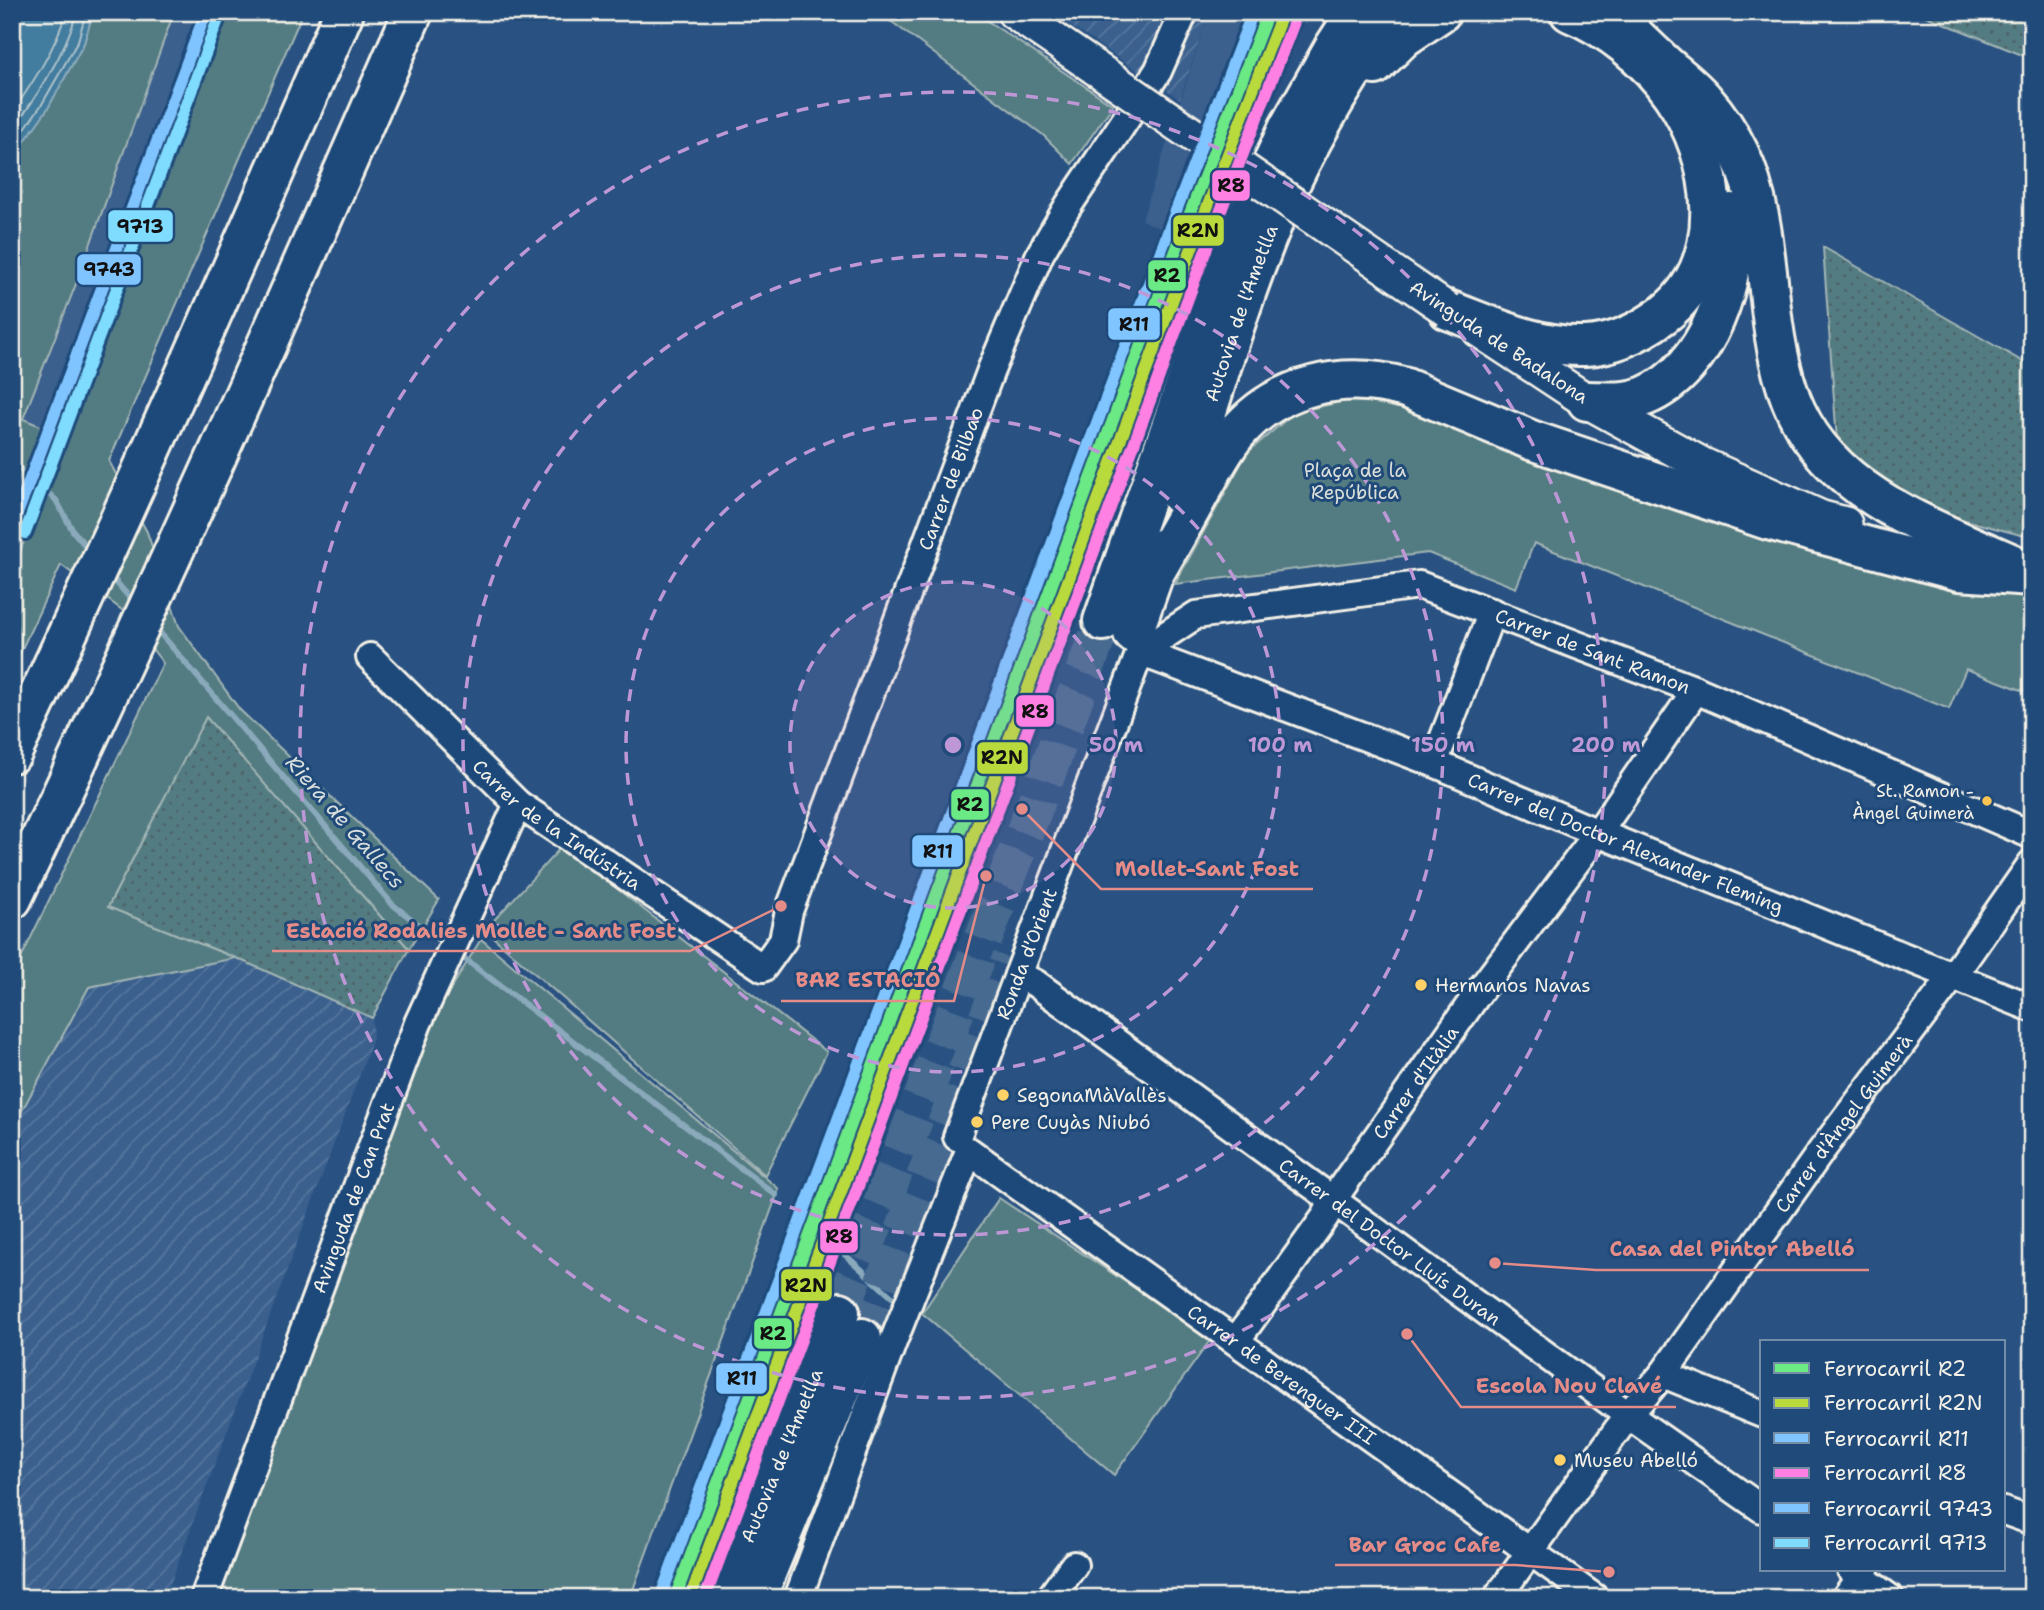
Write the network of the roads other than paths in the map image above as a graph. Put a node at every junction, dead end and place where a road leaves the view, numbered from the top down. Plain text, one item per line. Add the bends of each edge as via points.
1 (344, 12) edge
2 (413, 12) edge
3 (1014, 12) edge
4 (1184, 12) edge
5 (1357, 12) edge
6 (1393, 12) edge
7 (1441, 12) edge
8 (1570, 12) edge
9 (1612, 12) edge
10 (1666, 65) junction
11 (1329, 111) junction
12 (1448, 310) junction
13 (1587, 401) junction
14 (1155, 572) junction
15 (2032, 574) edge
16 (1492, 612) junction
17 (1125, 635) junction
18 (370, 657) dead end
19 (1696, 690) junction
20 (12, 753) edge
21 (1434, 764) junction
22 (518, 804) junction
23 (1598, 833) junction
24 (2032, 835) edge
25 (2032, 863) edge
26 (12, 899) edge
27 (763, 968) joint
28 (1018, 975) junction
29 (1954, 976) junction
30 (2032, 1008) edge
31 (963, 1144) junction
32 (1334, 1200) junction
33 (865, 1330) junction
34 (1236, 1341) junction
35 (1663, 1374) junction
36 (1760, 1413) edge
37 (1628, 1415) junction
38 (1760, 1508) edge
39 (2006, 1512) edge
40 (2032, 1521) edge
41 (1531, 1551) junction
42 (1074, 1564) dead end
43 (1858, 1572) edge
44 (204, 1598) edge
45 (723, 1598) edge
46 (756, 1598) edge
47 (798, 1598) edge
48 (1050, 1598) edge
49 (1497, 1598) edge
50 (1595, 1598) edge
51 (1845, 1598) edge
52 (1890, 1598) edge

1 - 20 highway via 243,247
2 - 26 highway via 175,551
3 - 12 street, Avinguda de Badalona, bridge
4 - 27 street, Carrer de Bilbao via 1158,71 1040,254 991,370 789,911 783,940
5 - 17 highway, Autovia de l'Ametlla via 1289,127 1233,249
6 - 11 highway, Autovia de l'Ametlla
7 - 11 highway via 1404,37
8 - 12 highway via 1631,50 1672,95 1705,162 1710,205 1705,255 1688,290 1671,309 1647,326 1609,342 1560,346
9 - 10 highway
10 - 13 highway via 1699,117 1725,174 1733,223 1724,293 1704,341 1660,389 1623,402
10 - 15 highway via 1703,98 1726,128 1748,176 1757,207 1778,354 1796,412 1812,438 1855,484 1894,509
11 - 14 highway, Autovia de l'Ametlla via 1292,182 1242,306
12 - 13 street, Avinguda de Badalona
13 - 15 street, Avinguda de Badalona via 1701,464 1822,518
14 - 15 highway via 1224,450 1247,422 1290,393 1348,379 1406,388 1531,440 1769,520 1959,571
14 - 17 highway, Autovia de l'Ametlla
16 - 17 street, Carrer de Sant Ramon via 1419,585 1196,615
16 - 19 street, Carrer de Sant Ramon
16 - 21 street
17 - 21 street, Carrer del Doctor Alexander Fleming
17 - 28 street, Ronda d'Orient via 1089,785
18 - 22 street, Carrer de la Indústria
19 - 23 street, Carrer d'Itàlia
19 - 24 street, Carrer de Sant Ramon
21 - 23 street, Carrer del Doctor Alexander Fleming
22 - 27 street, Carrer de la Indústria
22 - 44 street, Avinguda de Can Prat via 418,1023
23 - 29 street, Carrer del Doctor Alexander Fleming
23 - 32 street, Carrer d'Itàlia via 1481,989
25 - 29 street, Carrer d'Àngel Guimerà
28 - 31 street, Ronda d'Orient
28 - 32 street, Carrer del Doctor Lluís Duran
29 - 30 street, Carrer del Doctor Alexander Fleming
29 - 35 street, Carrer d'Àngel Guimerà via 1822,1150
31 - 33 street, Ronda d'Orient
31 - 34 street, Carrer de Berenguer III
32 - 34 street, Carrer d'Itàlia
32 - 37 street, Carrer del Doctor Lluís Duran
33 - 45 highway, Autovia de l'Ametlla
33 - 46 highway, Autovia de l'Ametlla
33 - 47 street, Ronda d'Orient
34 - 41 street, Carrer de Berenguer III
35 - 36 street
35 - 37 street, Carrer d'Àngel Guimerà
37 - 38 street, Carrer del Doctor Lluís Duran
37 - 41 street, Carrer d'Àngel Guimerà
39 - 40 street
41 - 49 street, Carrer d'Àngel Guimerà
41 - 50 street, Carrer de Berenguer III
42 - 48 street
43 - 51 street
43 - 52 street

